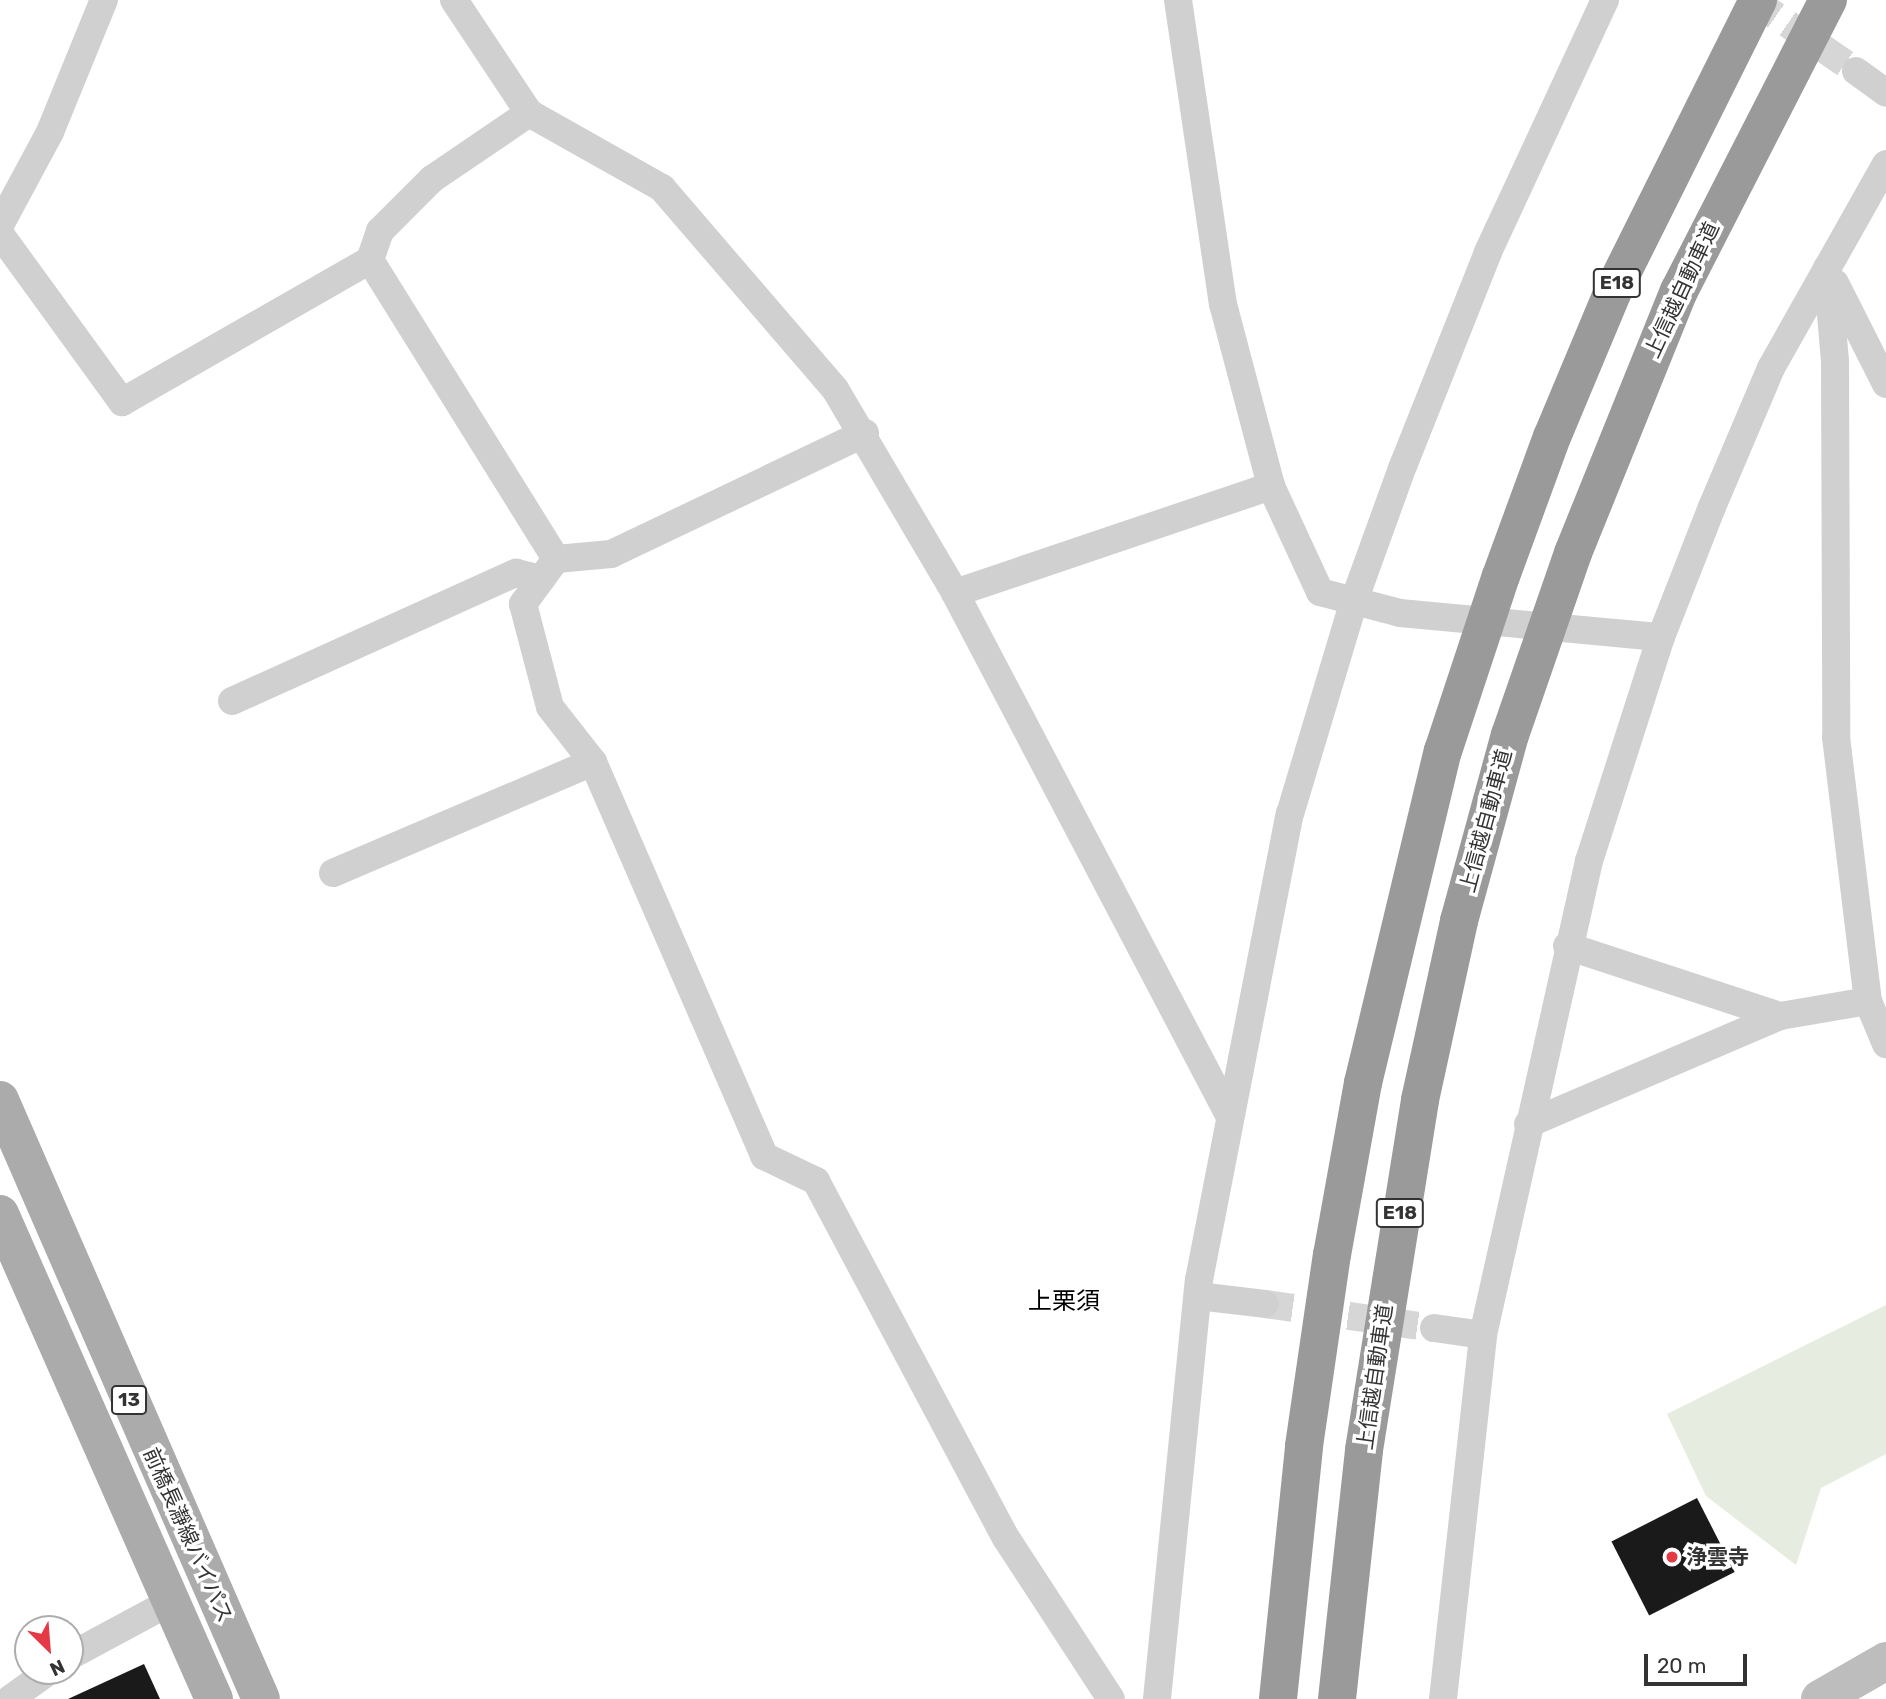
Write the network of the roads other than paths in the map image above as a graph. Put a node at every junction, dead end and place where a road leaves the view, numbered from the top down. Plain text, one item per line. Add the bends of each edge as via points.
1 (104, 0) edge
2 (454, 0) edge
3 (1178, 0) edge
4 (1605, 0) edge
5 (1758, 0) edge
6 (1828, 0) edge
7 (1856, 71) tunnel mouth
8 (1886, 93) edge
9 (529, 113) junction
10 (1886, 164) edge
11 (0, 225) edge
12 (0, 234) edge
13 (370, 260) junction
14 (1827, 268) junction
15 (1886, 384) edge
16 (865, 433) junction
17 (1271, 486) junction
18 (548, 569) junction
19 (955, 593) junction
20 (1354, 601) junction
21 (1661, 637) junction
22 (232, 701) dead end
23 (593, 762) junction
24 (333, 873) dead end
25 (1567, 946) junction
26 (1868, 1001) junction
27 (1780, 1016) junction
28 (1886, 1044) edge
29 (0, 1100) edge
30 (1229, 1115) junction
31 (1528, 1124) junction
32 (0, 1214) edge
33 (1198, 1296) junction
34 (1265, 1304) tunnel mouth
35 (1434, 1328) tunnel mouth
36 (1483, 1335) junction
37 (172, 1601) junction
38 (84, 1648) edge
39 (1886, 1661) edge
40 (30, 1685) edge
41 (1826, 1698) edge
42 (10, 1699) edge
43 (214, 1699) edge
44 (261, 1699) edge
45 (1111, 1699) edge
46 (1157, 1699) edge
47 (1278, 1699) edge
48 (1337, 1699) edge
49 (1443, 1699) edge

1 - 11 street via 50,132
2 - 9 street
3 - 17 street via 1223,304
4 - 20 street via 1488,252
5 - 47 highway, E18, bridge via 1613,291 1552,437 1443,751 1363,1083 1332,1255 1304,1446
6 - 48 highway, 上信越自動車道 / E18, bridge via 1679,291 1573,553 1510,734 1459,921 1415,1128 1364,1450
7 - 8 street
9 - 13 street via 432,179 380,231
9 - 16 street via 662,188 835,389
10 - 14 street
12 - 13 street via 122,402
13 - 18 street
14 - 15 street
14 - 21 street via 1771,369
14 - 26 street via 1835,362 1836,737
16 - 18 street via 611,554
16 - 19 street
17 - 19 street
17 - 20 street via 1320,593
18 - 22 street via 516,573
18 - 23 street via 523,604 550,707
19 - 30 street
20 - 21 street via 1400,614
20 - 30 street via 1290,814
21 - 25 street via 1589,861
23 - 24 street
23 - 45 street via 764,1156 816,1181 1006,1538
25 - 27 street
25 - 31 street
26 - 27 street
26 - 28 street
27 - 31 street
29 - 44 main road, 前橋長瀞線バイパス / 13
30 - 33 street
31 - 36 street
32 - 37 main road, 前橋長瀞線バイパス / 13
33 - 34 street
33 - 46 street
35 - 36 street
36 - 49 street
37 - 38 street
37 - 43 main road, 前橋長瀞線バイパス / 13
39 - 41 main road
40 - 42 street

